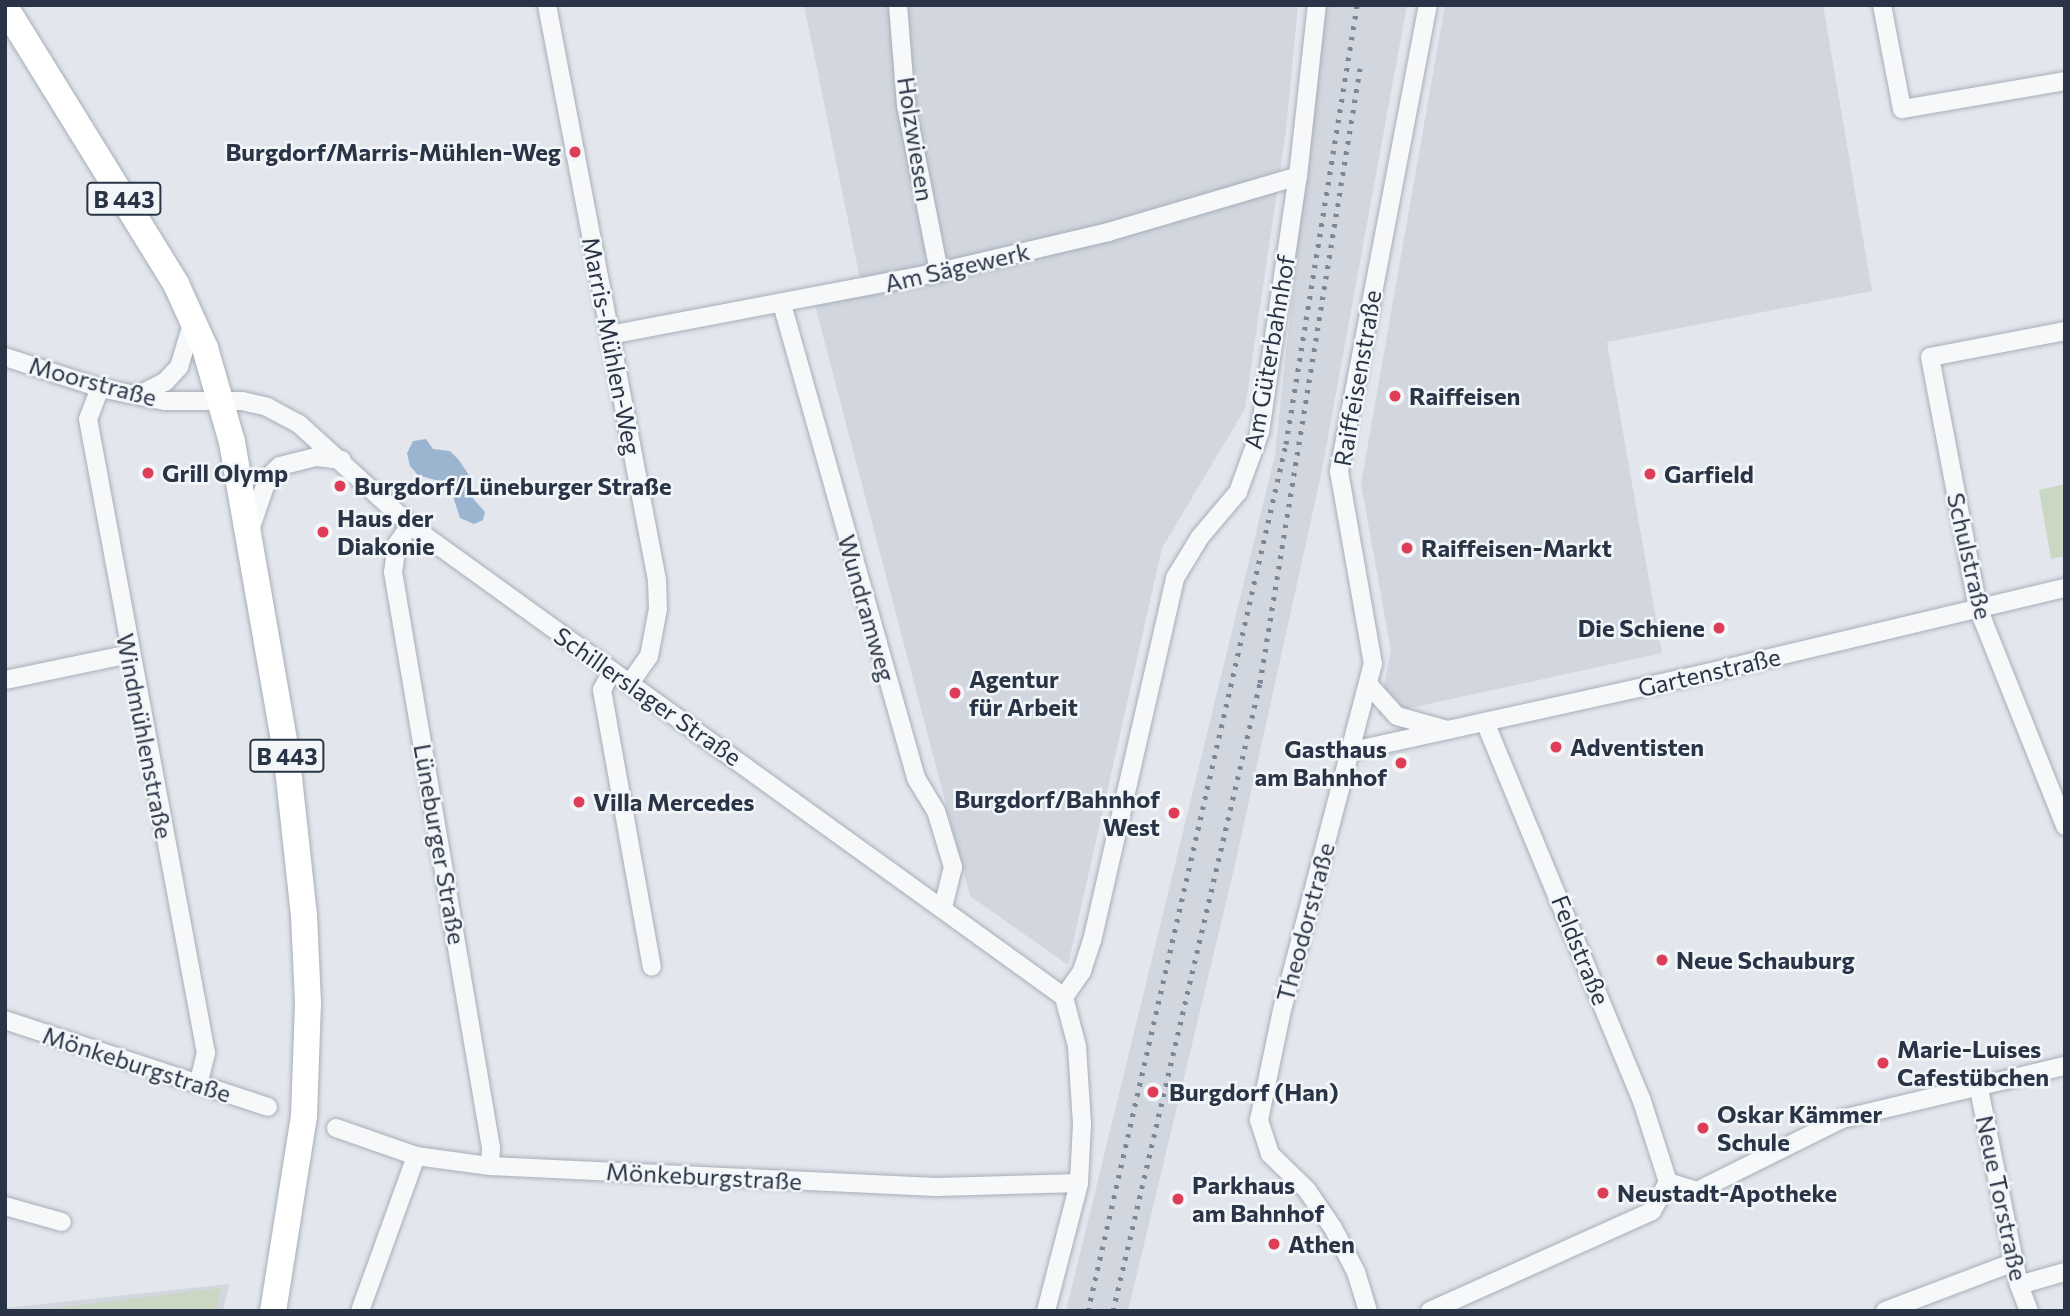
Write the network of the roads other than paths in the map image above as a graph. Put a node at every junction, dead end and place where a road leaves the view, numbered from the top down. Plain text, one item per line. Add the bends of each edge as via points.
1 (547, 5) edge
2 (898, 5) edge
3 (1317, 5) edge
4 (1428, 5) edge
5 (1882, 5) edge
6 (5, 7) edge
7 (2065, 81) edge
8 (1298, 176) junction
9 (939, 272) junction
10 (782, 304) junction
11 (193, 321) junction
12 (2065, 331) edge
13 (610, 335) junction
14 (5, 357) edge
15 (100, 388) junction
16 (139, 395) junction
17 (223, 400) junction
18 (342, 460) junction
19 (410, 526) junction
20 (249, 534) junction
21 (2065, 588) edge
22 (1978, 608) junction
23 (130, 654) junction
24 (612, 671) junction
25 (5, 680) edge
26 (630, 683) junction
27 (1369, 685) junction
28 (1485, 722) junction
29 (1447, 730) junction
30 (1352, 751) junction
31 (2065, 826) edge
32 (943, 907) junction
33 (652, 967) dead end
34 (1064, 997) junction
35 (5, 1020) edge
36 (2065, 1066) edge
37 (198, 1084) junction
38 (1978, 1084) junction
39 (268, 1107) dead end
40 (335, 1128) dead end
41 (416, 1156) junction
42 (490, 1166) junction
43 (1668, 1182) junction
44 (1079, 1184) junction
45 (5, 1206) edge
46 (62, 1222) dead end
47 (2014, 1262) junction
48 (2065, 1272) edge
49 (2019, 1285) junction
50 (273, 1311) edge
51 (360, 1311) edge
52 (1046, 1311) edge
53 (1368, 1311) edge
54 (1430, 1311) edge
55 (1885, 1311) edge
56 (2029, 1311) edge

1 - 13 street, Marris-Mühlen-Weg
2 - 9 street, Holzwiesen via 906,105
3 - 8 street, Am Güterbahnhof
4 - 27 street, Raiffeisenstraße via 1339,471 1370,643
5 - 7 street via 1902,109
6 - 11 main road, B 443 via 176,284
8 - 9 street, Am Sägewerk via 1108,232
8 - 34 street, Am Güterbahnhof via 1259,432 1238,492 1200,537 1175,578 1092,941 1082,971
9 - 10 street, Am Sägewerk
10 - 13 street, Am Sägewerk
10 - 32 street, Wundramweg via 916,778 936,811 953,867
11 - 16 street via 179,367 165,382
11 - 17 main road, B 443
12 - 22 street, Schulstraße via 1930,357
13 - 26 street, Marris-Mühlen-Weg via 657,580 658,609 649,656
14 - 15 street, Moorstraße
15 - 16 street, Moorstraße
15 - 23 street, Windmühlenstraße via 88,419
16 - 17 street, Moorstraße via 165,401
17 - 18 street, Schillerslager Straße via 267,407 299,424
17 - 20 main road, B 443
18 - 19 street, Schillerslager Straße
18 - 20 street via 317,457 280,466 268,477
19 - 24 street, Schillerslager Straße
19 - 42 street, Lüneburger Straße via 397,544 393,572 491,1147
20 - 50 main road, B 443 via 286,750 304,915 308,1002 304,1116
21 - 22 street, Gartenstraße
22 - 28 street, Gartenstraße
22 - 31 street, Schulstraße
23 - 25 street
23 - 37 street, Windmühlenstraße via 206,1053
24 - 26 street, Schillerslager Straße
24 - 33 street via 602,690
26 - 32 street, Schillerslager Straße
27 - 29 street via 1398,716
27 - 30 street, Raiffeisenstraße
28 - 29 street, Gartenstraße
28 - 43 street, Feldstraße via 1641,1098
29 - 30 street, Gartenstraße
30 - 53 street, Theodorstraße via 1259,1120 1265,1147 1307,1190 1333,1227 1356,1272
32 - 34 street, Schillerslager Straße
34 - 44 street via 1077,1046 1082,1124
35 - 37 street, Mönkeburgstraße
36 - 38 street
37 - 39 street, Mönkeburgstraße
38 - 43 street via 1842,1119 1697,1191
38 - 47 street, Neue Torstraße
40 - 41 street, Mönkeburgstraße
41 - 42 street, Mönkeburgstraße
41 - 51 street
42 - 44 street, Mönkeburgstraße via 936,1187
43 - 54 street via 1652,1212
44 - 52 street
45 - 46 street
47 - 49 street, Neue Torstraße
47 - 55 street
48 - 49 street
49 - 56 street, Neue Torstraße

